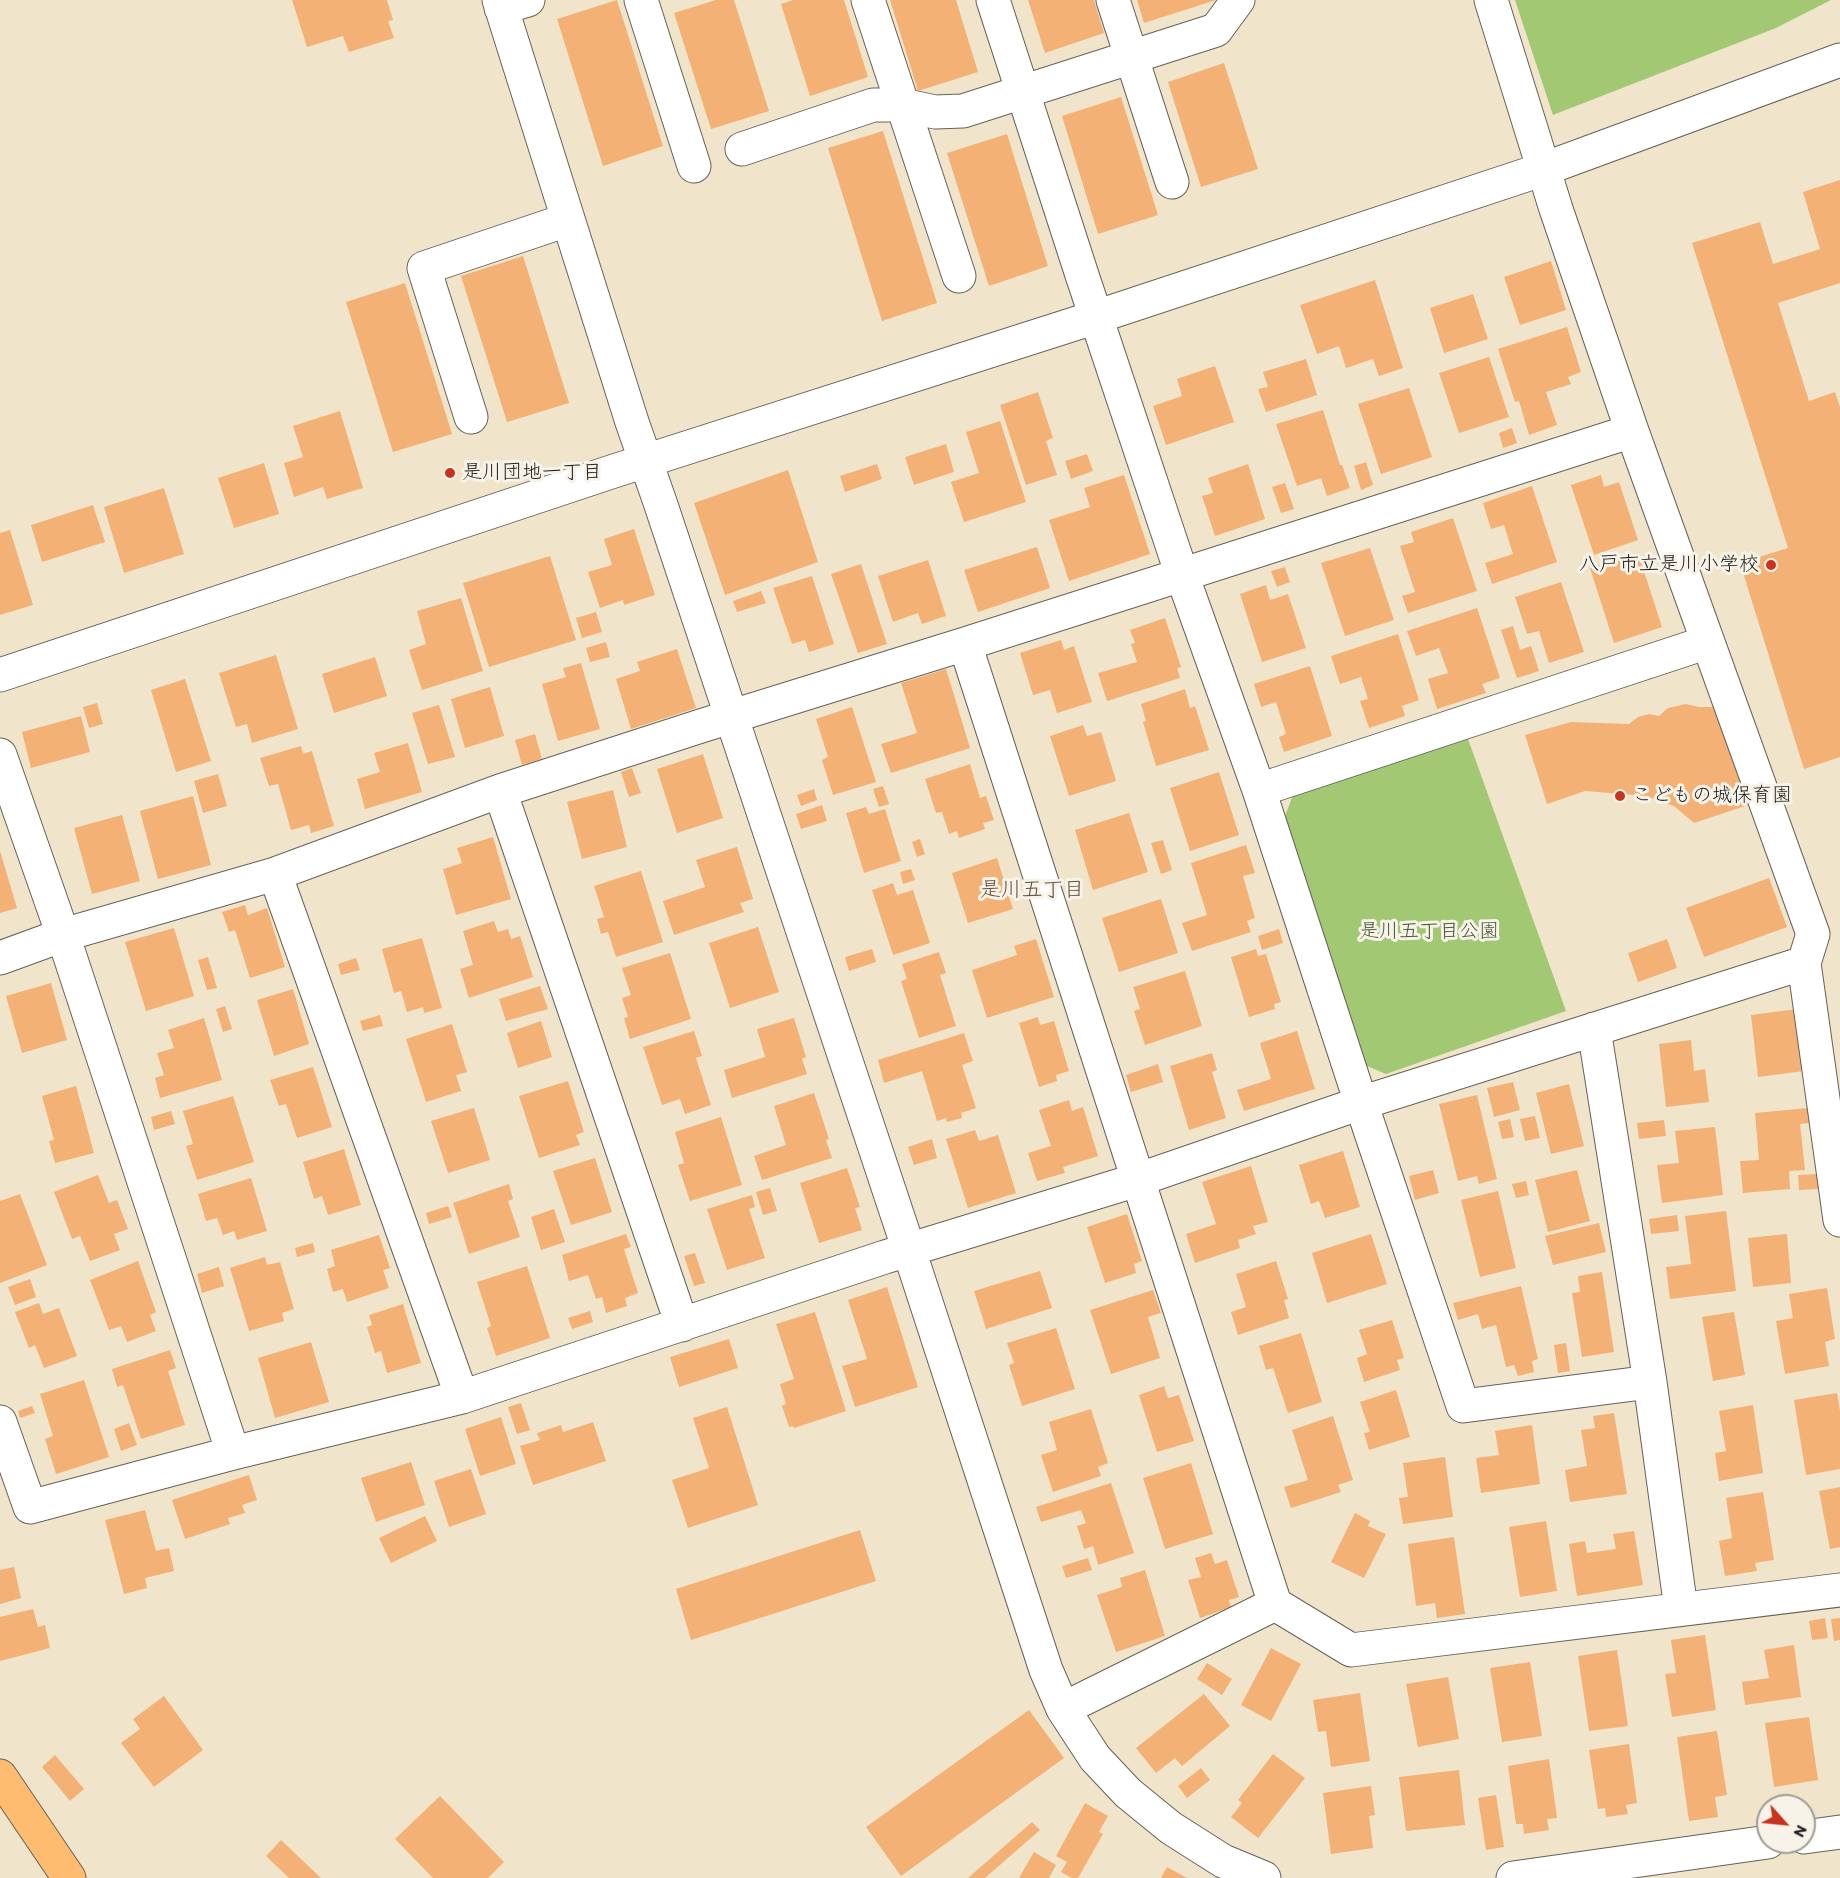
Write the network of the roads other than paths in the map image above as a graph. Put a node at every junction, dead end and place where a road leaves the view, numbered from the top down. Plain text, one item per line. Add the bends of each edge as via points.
1 (641, 0) edge
2 (868, 0) edge
3 (993, 0) edge
4 (1113, 0) edge
5 (1238, 0) edge
6 (1491, 0) edge
7 (509, 3) edge
8 (1132, 58) junction
9 (1840, 60) edge
10 (1023, 92) junction
11 (902, 105) junction
12 (742, 149) dead end
13 (694, 166) dead end
14 (1544, 169) junction
15 (1172, 182) dead end
16 (567, 220) junction
17 (959, 276) dead end
18 (1096, 317) junction
19 (471, 417) dead end
20 (1632, 431) junction
21 (645, 461) junction
22 (1182, 575) junction
23 (1708, 642) junction
24 (965, 644) junction
25 (0, 675) edge
26 (731, 716) junction
27 (0, 755) edge
28 (1259, 790) junction
29 (500, 791) junction
30 (275, 873) junction
31 (63, 935) junction
32 (0, 958) edge
33 (1804, 963) junction
34 (1594, 1029) junction
35 (1361, 1103) junction
36 (1137, 1180) junction
37 (1840, 1220) edge
38 (909, 1250) junction
39 (682, 1325) junction
40 (1650, 1382) junction
41 (462, 1396) junction
42 (0, 1422) edge
43 (233, 1453) junction
44 (1840, 1590) edge
45 (1275, 1604) junction
46 (1681, 1609) junction
47 (1064, 1709) junction
48 (0, 1776) edge
49 (1840, 1832) edge
50 (1816, 1835) edge
51 (1756, 1844) edge
52 (69, 1878) edge
53 (1264, 1878) edge
54 (1513, 1878) edge

1 - 13 street
2 - 11 street
3 - 10 street
4 - 8 street
5 - 8 street via 1216,30
6 - 14 street
7 - 16 street
8 - 10 street
8 - 15 street
9 - 14 street
10 - 11 street via 963,111 935,112
10 - 18 street
11 - 12 street via 873,105
11 - 17 street
14 - 18 street
14 - 20 street
16 - 19 street via 424,268
16 - 21 street
18 - 21 street
18 - 22 street
20 - 22 street
20 - 23 street
21 - 25 street
21 - 26 street
22 - 24 street
22 - 28 street
23 - 28 street
23 - 33 street via 1813,934
24 - 26 street
24 - 36 street
26 - 29 street
26 - 38 street
27 - 31 street
28 - 35 street
29 - 30 street
29 - 39 street
30 - 31 street
30 - 41 street
31 - 32 street
31 - 43 street
33 - 34 street
33 - 37 street
34 - 35 street
34 - 40 street
35 - 36 street
35 - 40 street via 1462,1406
36 - 38 street
36 - 45 street
38 - 39 street
38 - 47 street via 1046,1670
39 - 41 street
40 - 46 street
41 - 43 street
42 - 43 street via 30,1507
44 - 46 street
45 - 46 street via 1352,1650
45 - 47 street
47 - 53 street via 1095,1758 1128,1793 1171,1828 1223,1861
48 - 52 main road
49 - 50 street
51 - 54 street

